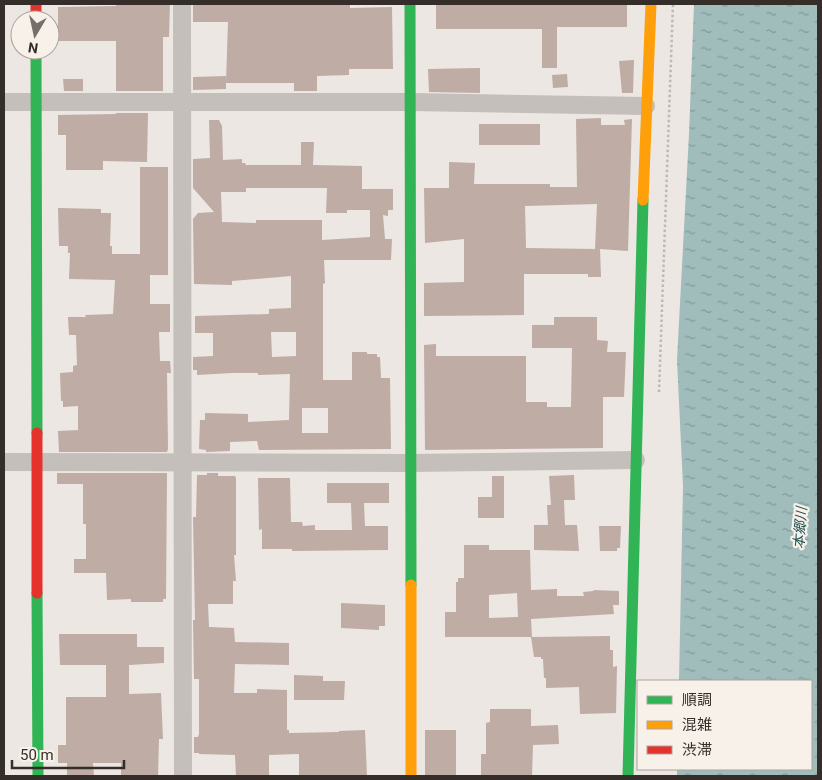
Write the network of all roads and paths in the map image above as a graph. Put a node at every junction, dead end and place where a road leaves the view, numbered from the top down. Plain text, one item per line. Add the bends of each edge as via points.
1 (182, 4) edge
2 (410, 4) edge
3 (651, 4) edge
4 (673, 4) edge
5 (36, 60) edge
6 (183, 101) junction
7 (4, 102) edge
8 (36, 102) junction
9 (411, 102) junction
10 (646, 106) junction
11 (659, 392) dead end
12 (636, 460) junction
13 (4, 462) edge
14 (36, 462) junction
15 (183, 462) junction
16 (411, 462) junction
17 (38, 776) edge
18 (183, 776) edge
19 (411, 776) edge
20 (628, 776) edge

1 - 6 street
2 - 9 street
3 - 10 street
4 - 11 path
5 - 8 street
6 - 8 street
6 - 9 street
6 - 15 street
7 - 8 street
8 - 14 street
9 - 10 street
9 - 16 street
10 - 12 street
12 - 16 street
12 - 20 street
13 - 14 street
14 - 15 street
14 - 17 street
15 - 16 street
15 - 18 street
16 - 19 street

